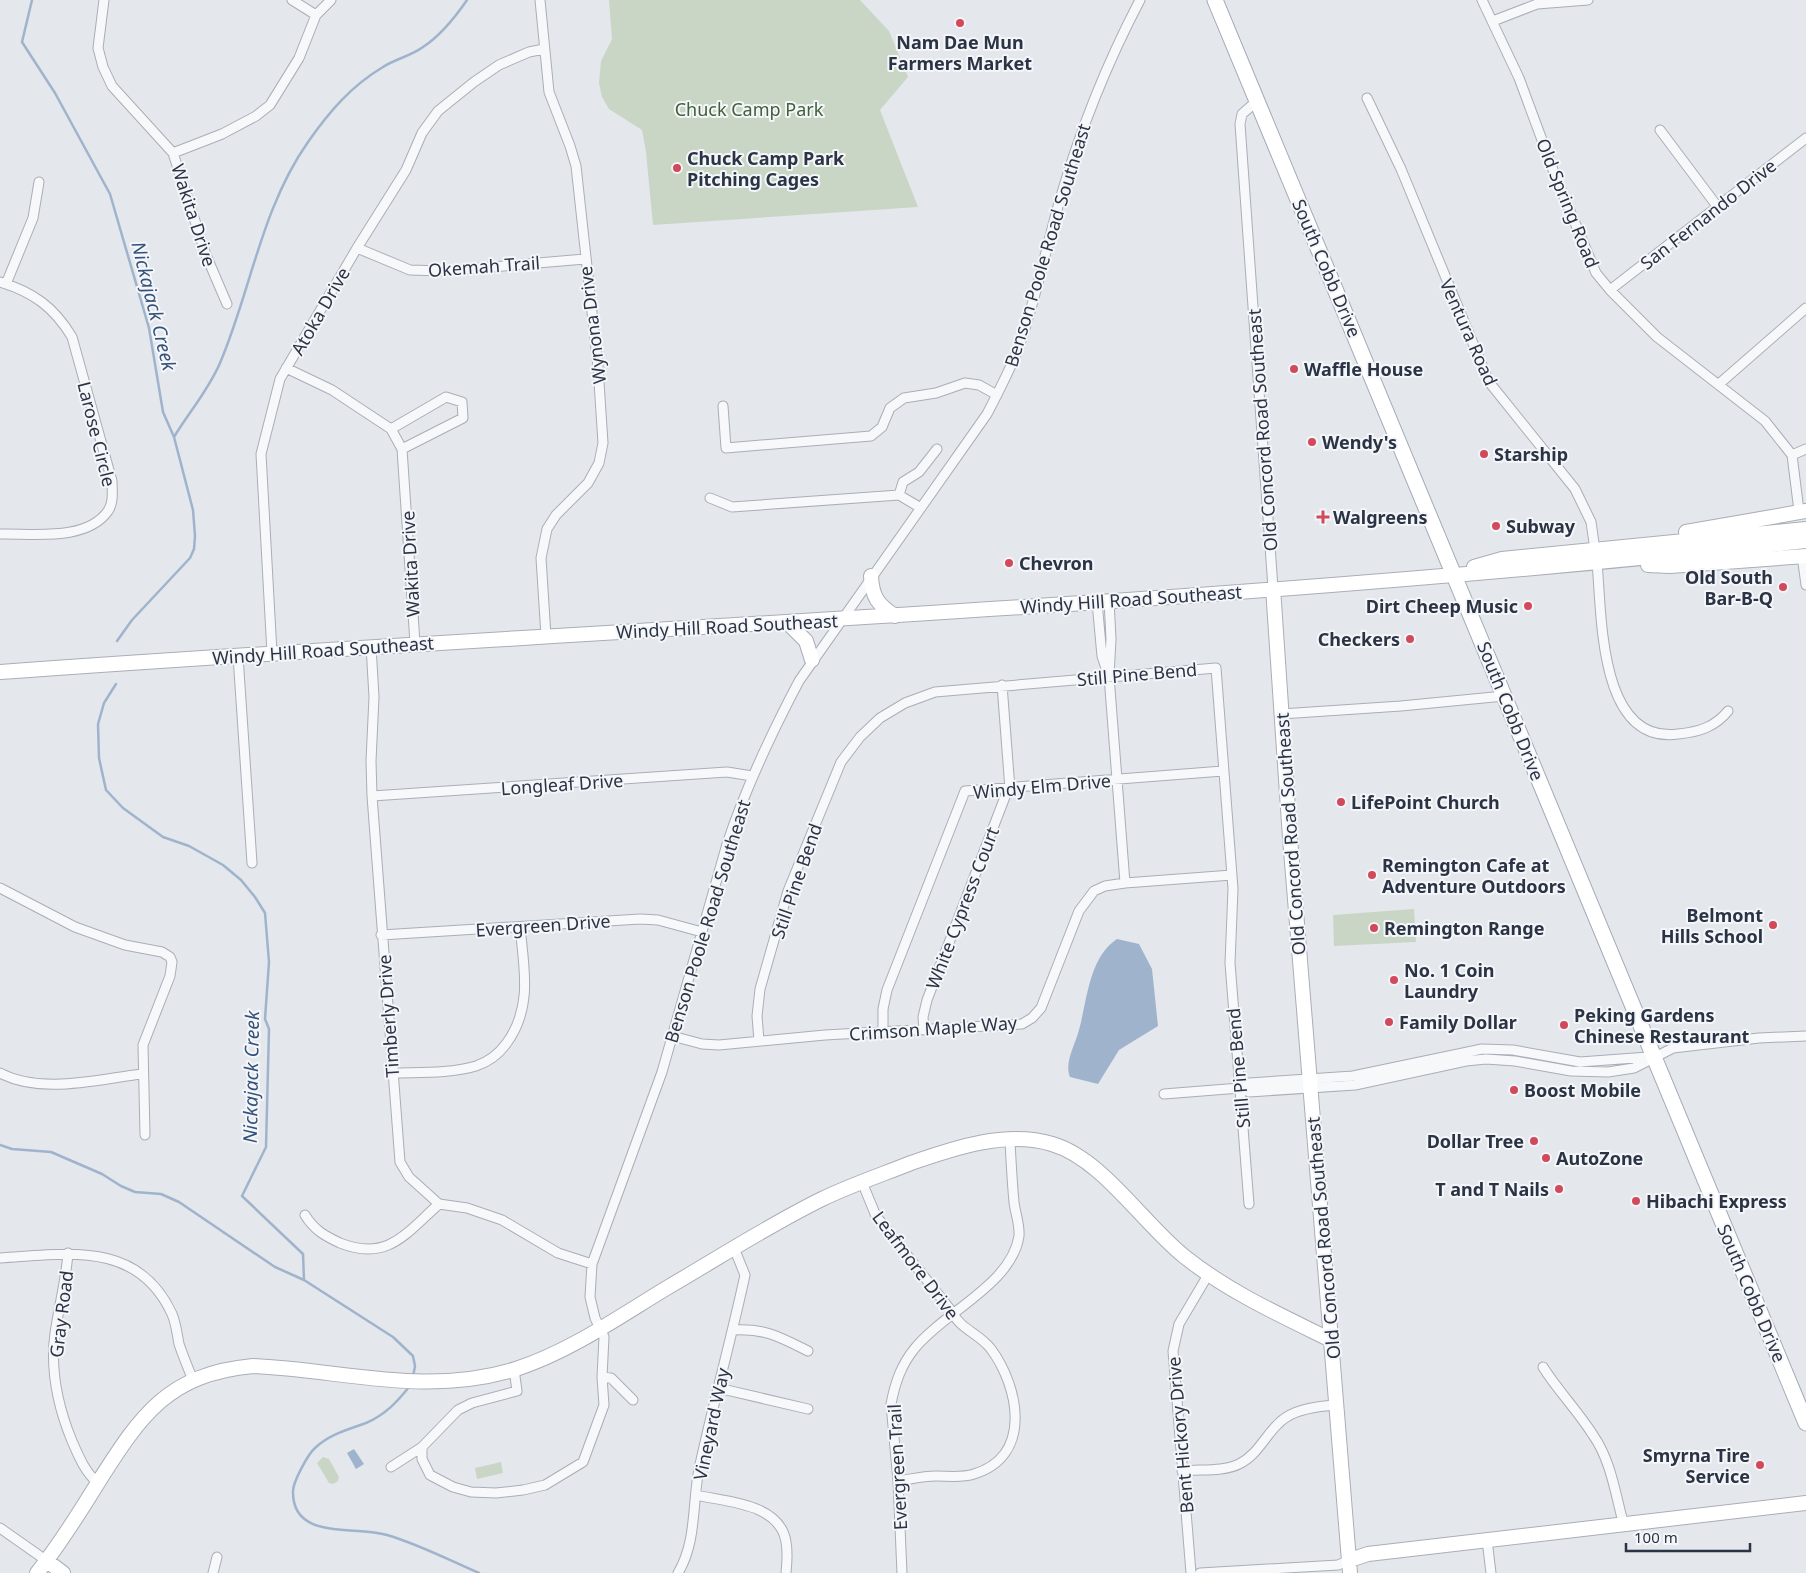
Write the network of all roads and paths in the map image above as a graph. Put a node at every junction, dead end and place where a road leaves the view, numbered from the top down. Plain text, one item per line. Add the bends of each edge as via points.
1 (104, 0) edge
2 (292, 0) edge
3 (331, 0) edge
4 (540, 0) edge
5 (1140, 0) edge
6 (1215, 0) edge
7 (1482, 0) edge
8 (1588, 0) edge
9 (316, 15) junction
10 (1493, 21) junction
11 (544, 49) junction
12 (1367, 98) dead end
13 (1257, 101) junction
14 (1660, 130) dead end
15 (1806, 138) edge
16 (173, 153) junction
17 (39, 182) dead end
18 (1717, 206) junction
19 (357, 248) junction
20 (585, 258) junction
21 (3, 282) edge
22 (1610, 290) junction
23 (227, 304) dead end
24 (1806, 308) edge
25 (286, 368) junction
26 (1719, 384) junction
27 (997, 395) junction
28 (723, 406) dead end
29 (391, 429) junction
30 (402, 449) junction
31 (937, 449) dead end
32 (1806, 449) edge
33 (1792, 455) junction
34 (899, 495) junction
35 (710, 498) dead end
36 (921, 508) junction
37 (1802, 511) edge
38 (1806, 529) edge
39 (0, 534) edge
40 (1806, 541) edge
41 (1646, 544) junction
42 (1601, 558) junction
43 (1804, 559) edge
44 (1454, 574) junction
45 (871, 576) junction
46 (1806, 585) edge
47 (1273, 588) junction
48 (1103, 601) junction
49 (895, 616) junction
50 (840, 620) junction
51 (788, 623) junction
52 (546, 636) junction
53 (415, 643) junction
54 (371, 646) junction
55 (272, 653) junction
56 (238, 656) junction
57 (812, 660) junction
58 (0, 672) edge
59 (1109, 676) junction
60 (1002, 686) junction
61 (1504, 696) junction
62 (1728, 711) dead end
63 (1281, 714) junction
64 (1223, 771) junction
65 (752, 776) junction
66 (1117, 780) junction
67 (1009, 789) junction
68 (372, 796) junction
69 (252, 863) dead end
70 (1232, 876) junction
71 (1125, 883) junction
72 (0, 888) edge
73 (520, 926) junction
74 (702, 932) junction
75 (381, 935) junction
76 (924, 1030) junction
77 (883, 1032) junction
78 (672, 1036) junction
79 (1806, 1036) edge
80 (760, 1041) junction
81 (1653, 1057) junction
82 (0, 1073) edge
83 (142, 1074) junction
84 (392, 1074) junction
85 (1311, 1084) junction
86 (1240, 1088) junction
87 (1164, 1094) dead end
88 (145, 1135) dead end
89 (1010, 1140) junction
90 (862, 1182) junction
91 (439, 1204) junction
92 (1249, 1204) dead end
93 (305, 1215) dead end
94 (734, 1248) junction
95 (68, 1254) junction
96 (0, 1258) edge
97 (592, 1264) junction
98 (1208, 1275) junction
99 (953, 1313) junction
100 (600, 1328) junction
101 (733, 1330) junction
102 (1331, 1340) junction
103 (808, 1351) dead end
104 (1543, 1367) dead end
105 (514, 1369) junction
106 (602, 1377) junction
107 (193, 1380) junction
108 (718, 1388) junction
109 (634, 1400) dead end
110 (1337, 1405) junction
111 (808, 1409) dead end
112 (1806, 1423) edge
113 (422, 1447) junction
114 (391, 1466) dead end
115 (1182, 1471) junction
116 (898, 1480) junction
117 (98, 1483) junction
118 (696, 1496) junction
119 (1806, 1503) edge
120 (1620, 1524) junction
121 (0, 1528) edge
122 (1487, 1540) junction
123 (217, 1557) dead end
124 (47, 1561) junction
125 (1350, 1567) edge
126 (1272, 1571) edge
127 (37, 1573) edge
128 (63, 1573) edge
129 (213, 1573) edge
130 (678, 1573) edge
131 (786, 1573) edge
132 (902, 1573) edge
133 (1191, 1573) edge
134 (1200, 1573) edge
135 (1491, 1573) edge

1 - 16 street, Wakita Drive via 98,48 106,74 112,86
2 - 9 street
3 - 9 street
4 - 11 street, Wynona Drive
5 - 27 street, Benson Poole Road Southeast via 1088,113 1060,198 1020,343
6 - 13 main road, South Cobb Drive
7 - 10 street, Old Spring Road
8 - 10 street via 1537,4
9 - 16 street via 299,58 270,105 222,134
10 - 22 street, Old Spring Road via 1519,78 1581,241 1596,272
11 - 19 street, Atoka Drive via 499,65 438,111 422,133 406,170
11 - 20 street, Wynona Drive via 549,92 576,166
12 - 42 street, Ventura Road via 1401,169 1489,382 1575,489
13 - 44 main road, South Cobb Drive
13 - 47 street, Old Concord Road Southeast via 1242,114 1240,124
14 - 18 street
15 - 18 street, San Fernando Drive
16 - 23 street, Wakita Drive via 206,255
17 - 21 street via 33,218
18 - 22 street, San Fernando Drive
19 - 20 street, Okemah Trail via 410,270 445,271
19 - 25 street, Atoka Drive
20 - 52 street, Wynona Drive via 603,443 599,463 588,483 556,515 547,529 541,558
21 - 39 street, Larose Circle via 43,302 61,318 72,337 112,481 113,497 108,511 92,525 72,532
22 - 26 street, Old Spring Road via 1657,337
24 - 26 street
25 - 29 street, Wakita Drive via 332,390
25 - 55 street, Atoka Drive via 272,406 261,454
26 - 33 street, Old Spring Road via 1765,421
27 - 28 street via 978,386 961,383 936,394 900,399 890,408 884,424 874,435 726,448
27 - 36 street, Benson Poole Road Southeast
29 - 30 street, Wakita Drive
29 - 30 street via 446,398 462,402 463,418
30 - 53 street, Wakita Drive
31 - 34 street via 919,472 903,482
32 - 33 street
33 - 37 street
34 - 35 street via 732,506
34 - 36 street
36 - 45 street, Benson Poole Road Southeast
37 - 41 street, Windy Hill Road Southeast via 1691,531
38 - 41 street, Windy Hill Road Southeast
40 - 42 street, Windy Hill Road Southeast
41 - 42 street, Windy Hill Road Southeast
42 - 43 street, Windy Hill Road Southeast via 1670,566
42 - 44 street, Windy Hill Road Southeast via 1502,558
42 - 62 street, Ventura Road via 1604,648 1616,692 1629,715 1645,728 1659,734 1674,735 1712,726
43 - 46 street
44 - 47 street, Windy Hill Road Southeast
44 - 61 main road, South Cobb Drive
45 - 49 street via 876,600
45 - 50 street, Benson Poole Road Southeast
47 - 48 street, Windy Hill Road Southeast
47 - 63 street, Old Concord Road Southeast
48 - 49 street, Windy Hill Road Southeast
48 - 59 street via 1102,656
49 - 50 street, Windy Hill Road Southeast
50 - 51 street, Windy Hill Road Southeast
50 - 57 street, Benson Poole Road Southeast
51 - 52 street, Windy Hill Road Southeast
51 - 57 street via 806,641
52 - 53 street, Windy Hill Road Southeast
53 - 54 street, Windy Hill Road Southeast
54 - 55 street, Windy Hill Road Southeast
54 - 68 street, Timberly Drive via 374,696
55 - 56 street, Windy Hill Road Southeast
56 - 58 street, Windy Hill Road Southeast
56 - 69 street
57 - 65 street, Benson Poole Road Southeast
59 - 60 street, Still Pine Bend
59 - 64 street, Still Pine Bend via 1216,668
59 - 66 street
60 - 67 street
60 - 80 street, Still Pine Bend via 935,692 905,703 870,726 846,755 788,891 760,989 757,1016
61 - 63 street
61 - 81 main road, South Cobb Drive
63 - 85 street, Old Concord Road Southeast
64 - 66 street, Windy Elm Drive
64 - 70 street, Still Pine Bend
65 - 68 street, Longleaf Drive via 727,772
65 - 74 street, Benson Poole Road Southeast via 727,844
66 - 67 street, Windy Elm Drive
66 - 71 street
67 - 76 street, White Cypress Court via 926,1000
67 - 77 street, Windy Elm Drive via 965,791 887,990
68 - 75 street, Timberly Drive
70 - 71 street, Crimson Maple Way
70 - 86 street, Still Pine Bend via 1230,962
71 - 76 street, Crimson Maple Way via 1099,888 1086,900 1043,1002 1032,1018 1015,1026
72 - 83 street via 75,927 125,946 162,952 170,957 170,976 144,1040
73 - 74 street, Evergreen Drive via 640,919 658,920
73 - 75 street, Evergreen Drive
73 - 84 street via 526,998 520,1021 499,1053 489,1061 466,1068
74 - 78 street, Benson Poole Road Southeast
75 - 84 street, Timberly Drive
76 - 77 street, Crimson Maple Way
77 - 80 street, Crimson Maple Way
78 - 80 street, Crimson Maple Way via 711,1045
78 - 97 street, Benson Poole Road Southeast
79 - 81 street via 1700,1044 1673,1048
81 - 85 street via 1589,1062 1513,1050 1482,1049
81 - 112 main road, South Cobb Drive
82 - 83 street via 11,1079 50,1085
83 - 88 street
84 - 91 street, Timberly Drive via 400,1162 409,1177
85 - 86 street via 1273,1085 1249,1092
85 - 102 street, Old Concord Road Southeast
86 - 87 street
86 - 92 street, Still Pine Bend
89 - 90 street via 967,1144
89 - 98 street via 1049,1143 1084,1160 1112,1184 1161,1236
89 - 99 street, Evergreen Trail via 1019,1235 1001,1274
90 - 94 street via 808,1206
90 - 99 street, Leafmore Drive via 876,1216
91 - 93 street via 397,1242 378,1249 359,1249 327,1237 317,1231
91 - 97 street via 467,1208 502,1220 558,1253
94 - 100 street
94 - 101 street, Vineyard Way via 745,1275
95 - 96 street
95 - 107 street via 99,1256 120,1263 156,1287 173,1315
95 - 117 street, Gray Road via 66,1283 55,1334 58,1404 78,1454
97 - 100 street, Benson Poole Road Southeast via 590,1297
98 - 102 street
98 - 115 street, Bent Hickory Drive via 1180,1324 1173,1351
99 - 116 street, Evergreen Trail via 915,1348 897,1380 891,1404
99 - 116 street, Leafmore Drive via 957,1322 990,1348 1008,1380 1016,1416 1012,1440 996,1463 974,1474
100 - 105 street via 555,1354
100 - 106 street, Benson Poole Road Southeast via 604,1337
101 - 103 street via 754,1328
101 - 108 street, Vineyard Way
102 - 110 street, Old Concord Road Southeast
104 - 120 street via 1594,1435 1603,1453 1622,1518
105 - 107 street via 457,1381 428,1383 252,1366
105 - 113 street via 517,1391 458,1410
106 - 109 street via 611,1378
106 - 113 street, Benson Poole Road Southeast via 604,1405 583,1462 545,1485 496,1493 453,1487 430,1475 422,1459
107 - 117 street via 148,1411
108 - 111 street
108 - 118 street, Vineyard Way
110 - 115 street via 1304,1410 1285,1418 1262,1445 1238,1464 1228,1468
110 - 125 street, Old Concord Road Southeast
113 - 114 street
115 - 133 street, Bent Hickory Drive
116 - 132 street, Evergreen Trail
117 - 124 street
118 - 130 street, Vineyard Way via 688,1551
118 - 131 street via 755,1507 771,1516 786,1541
119 - 120 street
120 - 122 street
121 - 124 street
122 - 125 street via 1368,1554
122 - 135 street
123 - 129 street
124 - 127 street
124 - 128 street
125 - 126 street via 1338,1565
126 - 134 street

